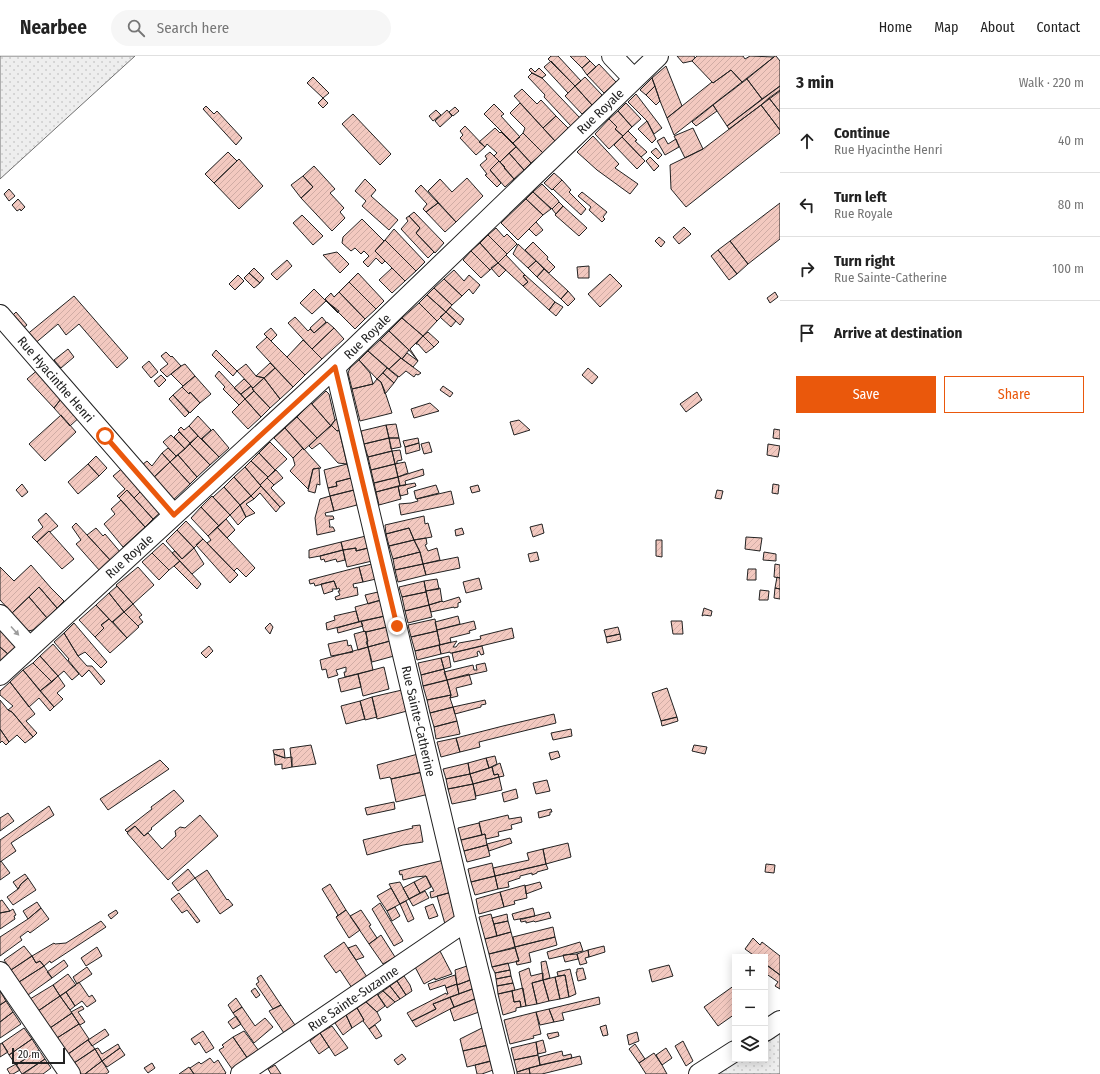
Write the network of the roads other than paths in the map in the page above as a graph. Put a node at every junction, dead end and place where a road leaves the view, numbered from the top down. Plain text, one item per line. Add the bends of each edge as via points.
1 (612, 56) edge
2 (658, 56) edge
3 (633, 78) junction
4 (0, 316) edge
5 (335, 367) junction
6 (174, 515) junction
7 (0, 615) edge
8 (29, 648) junction
9 (0, 674) edge
10 (466, 921) junction
11 (0, 972) edge
12 (780, 1021) edge
13 (768, 1029) edge
14 (732, 1053) edge
15 (70, 1074) edge
16 (241, 1074) edge
17 (504, 1074) edge
18 (699, 1074) edge

1 - 3 street
2 - 3 street, Rue Royale
3 - 5 street, Rue Royale
4 - 6 street, Rue Hyacinthe Henri
5 - 6 street, Rue Royale
5 - 10 street, Rue Sainte-Catherine
6 - 8 street, Rue Royale
7 -> 8 street
8 - 9 street, Rue Royale
10 - 16 street, Rue Sainte-Suzanne
10 - 17 street, Rue Sainte-Catherine
11 - 15 street
12 - 13 street
14 - 18 street

